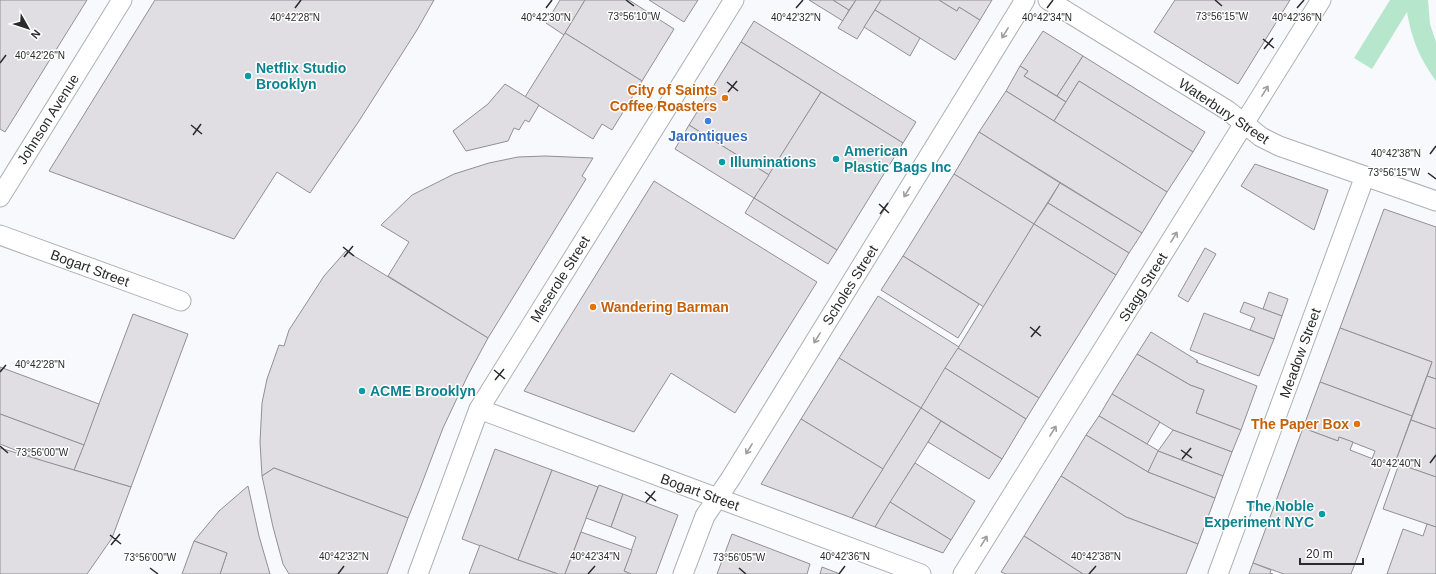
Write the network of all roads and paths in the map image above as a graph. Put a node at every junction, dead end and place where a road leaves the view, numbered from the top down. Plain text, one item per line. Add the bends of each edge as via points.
1 (122, 0) edge
2 (734, 0) edge
3 (1025, 0) edge
4 (1048, 0) edge
5 (1321, 0) edge
6 (1244, 124) junction
7 (1365, 176) junction
8 (0, 197) edge
9 (1436, 202) edge
10 (0, 235) edge
11 (181, 301) dead end
12 (479, 409) junction
13 (717, 498) junction
14 (418, 574) edge
15 (683, 574) edge
16 (921, 574) edge
17 (963, 574) edge
18 (1218, 574) edge

1 - 8 street, Johnson Avenue
2 - 12 street, Meserole Street
3 -> 13 street, Scholes Street
4 - 6 street, Waterbury Street via 1227,110
6 -> 5 street, Stagg Street
6 - 7 street, Waterbury Street via 1279,146
17 -> 6 street, Stagg Street
7 - 9 street, Waterbury Street
7 - 18 street, Meadow Street
10 - 11 street, Bogart Street
12 - 13 street, Bogart Street
12 - 14 street, Meserole Street
13 - 15 street, Scholes Street via 705,516
13 - 16 street, Bogart Street

